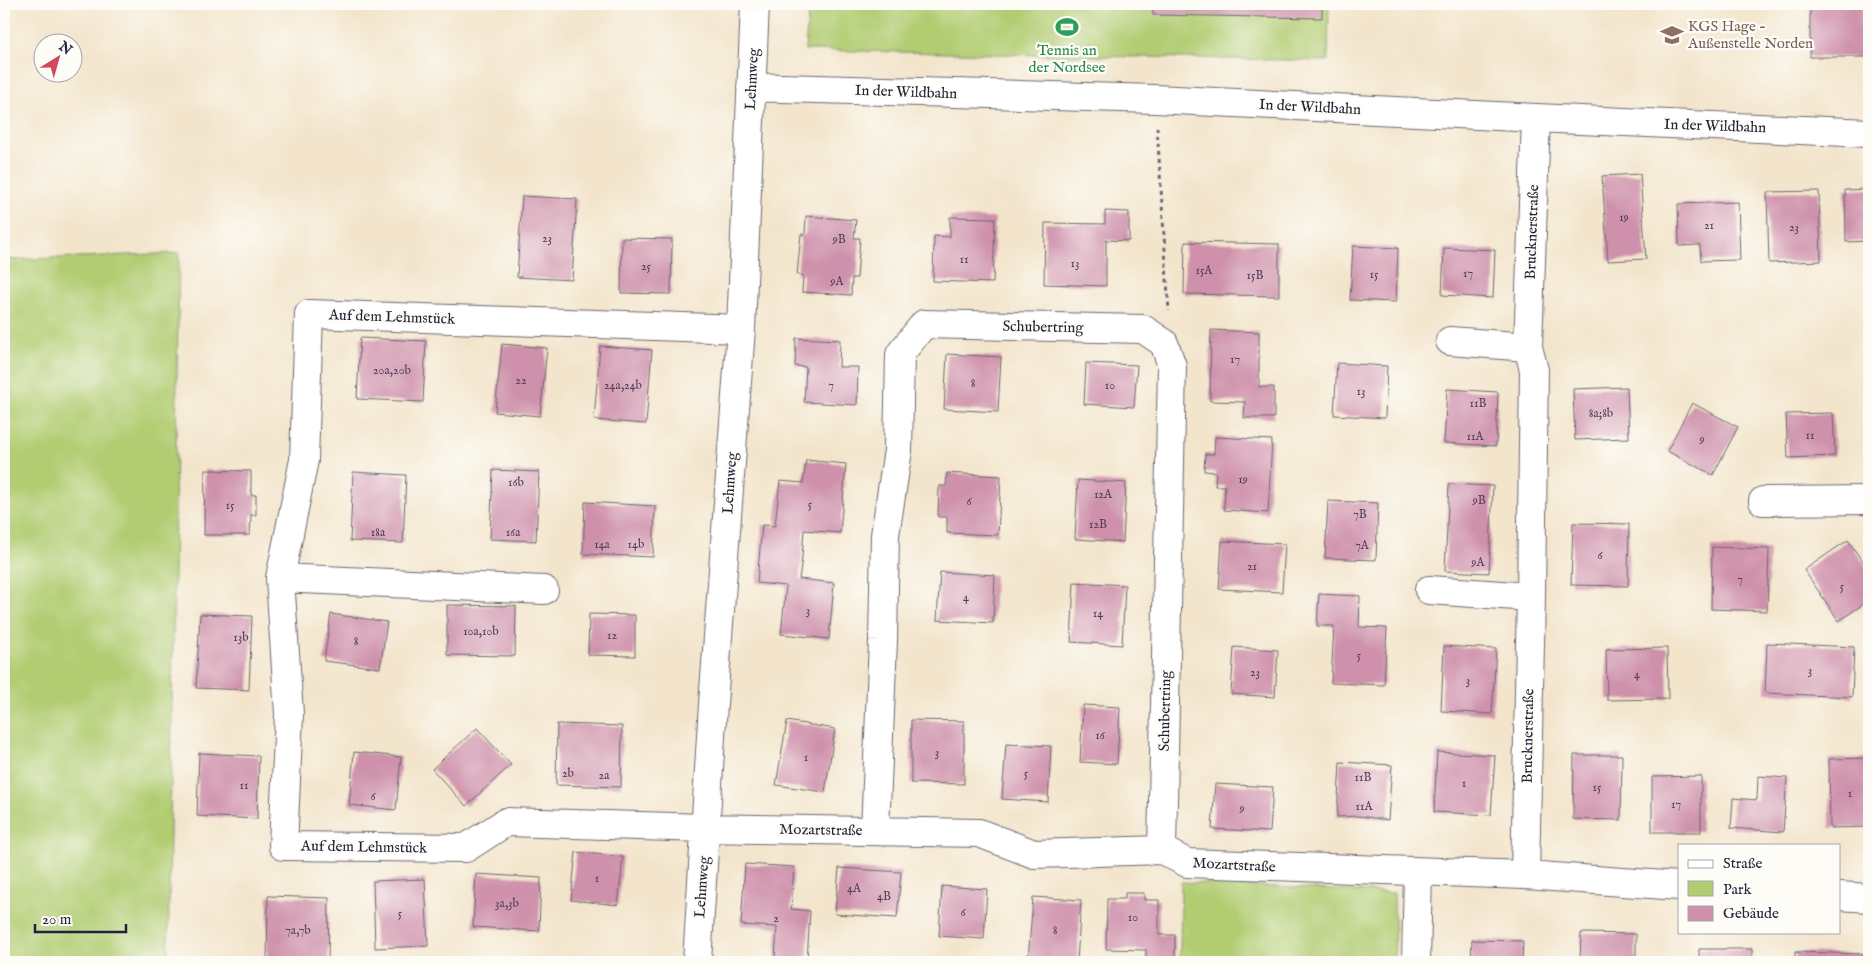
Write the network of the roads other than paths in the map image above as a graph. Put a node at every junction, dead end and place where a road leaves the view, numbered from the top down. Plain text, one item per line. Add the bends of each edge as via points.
1 (755, 4) edge
2 (751, 87) junction
3 (1536, 118) junction
4 (1869, 133) edge
5 (741, 329) junction
6 (1450, 341) dead end
7 (1528, 347) junction
8 (1869, 500) edge
9 (1763, 501) dead end
10 (280, 578) junction
11 (544, 590) dead end
12 (1429, 590) dead end
13 (1531, 597) junction
14 (706, 828) junction
15 (875, 830) junction
16 (1162, 850) junction
17 (1418, 872) junction
18 (1525, 876) junction
19 (1678, 886) edge
20 (1840, 896) edge
21 (1869, 898) edge
22 (697, 962) edge
23 (1416, 962) edge

1 - 2 street, Lehmweg
2 - 3 street, In der Wildbahn via 1155,99
2 - 5 street, Lehmweg
3 - 4 street, In der Wildbahn
3 - 7 street, Brucknerstraße
5 - 10 street, Auf dem Lehmstück via 309,314 304,460
5 - 14 street, Lehmweg
6 - 7 street
7 - 13 street, Brucknerstraße via 1534,370
8 - 9 street
10 - 11 street
10 - 14 street, Auf dem Lehmstück via 289,714 282,846 466,848 506,822
12 - 13 street
13 - 18 street, Brucknerstraße
14 - 15 street, Mozartstraße
14 - 22 street, Lehmweg
15 - 16 street, Mozartstraße via 979,832 1034,854
15 - 16 street, Schubertring via 885,535 898,450 900,354 924,324 1143,329 1164,344 1172,366
16 - 17 street, Mozartstraße via 1187,863
17 - 18 street, Mozartstraße
17 - 23 street
18 - 19 street, Mozartstraße
20 - 21 street

